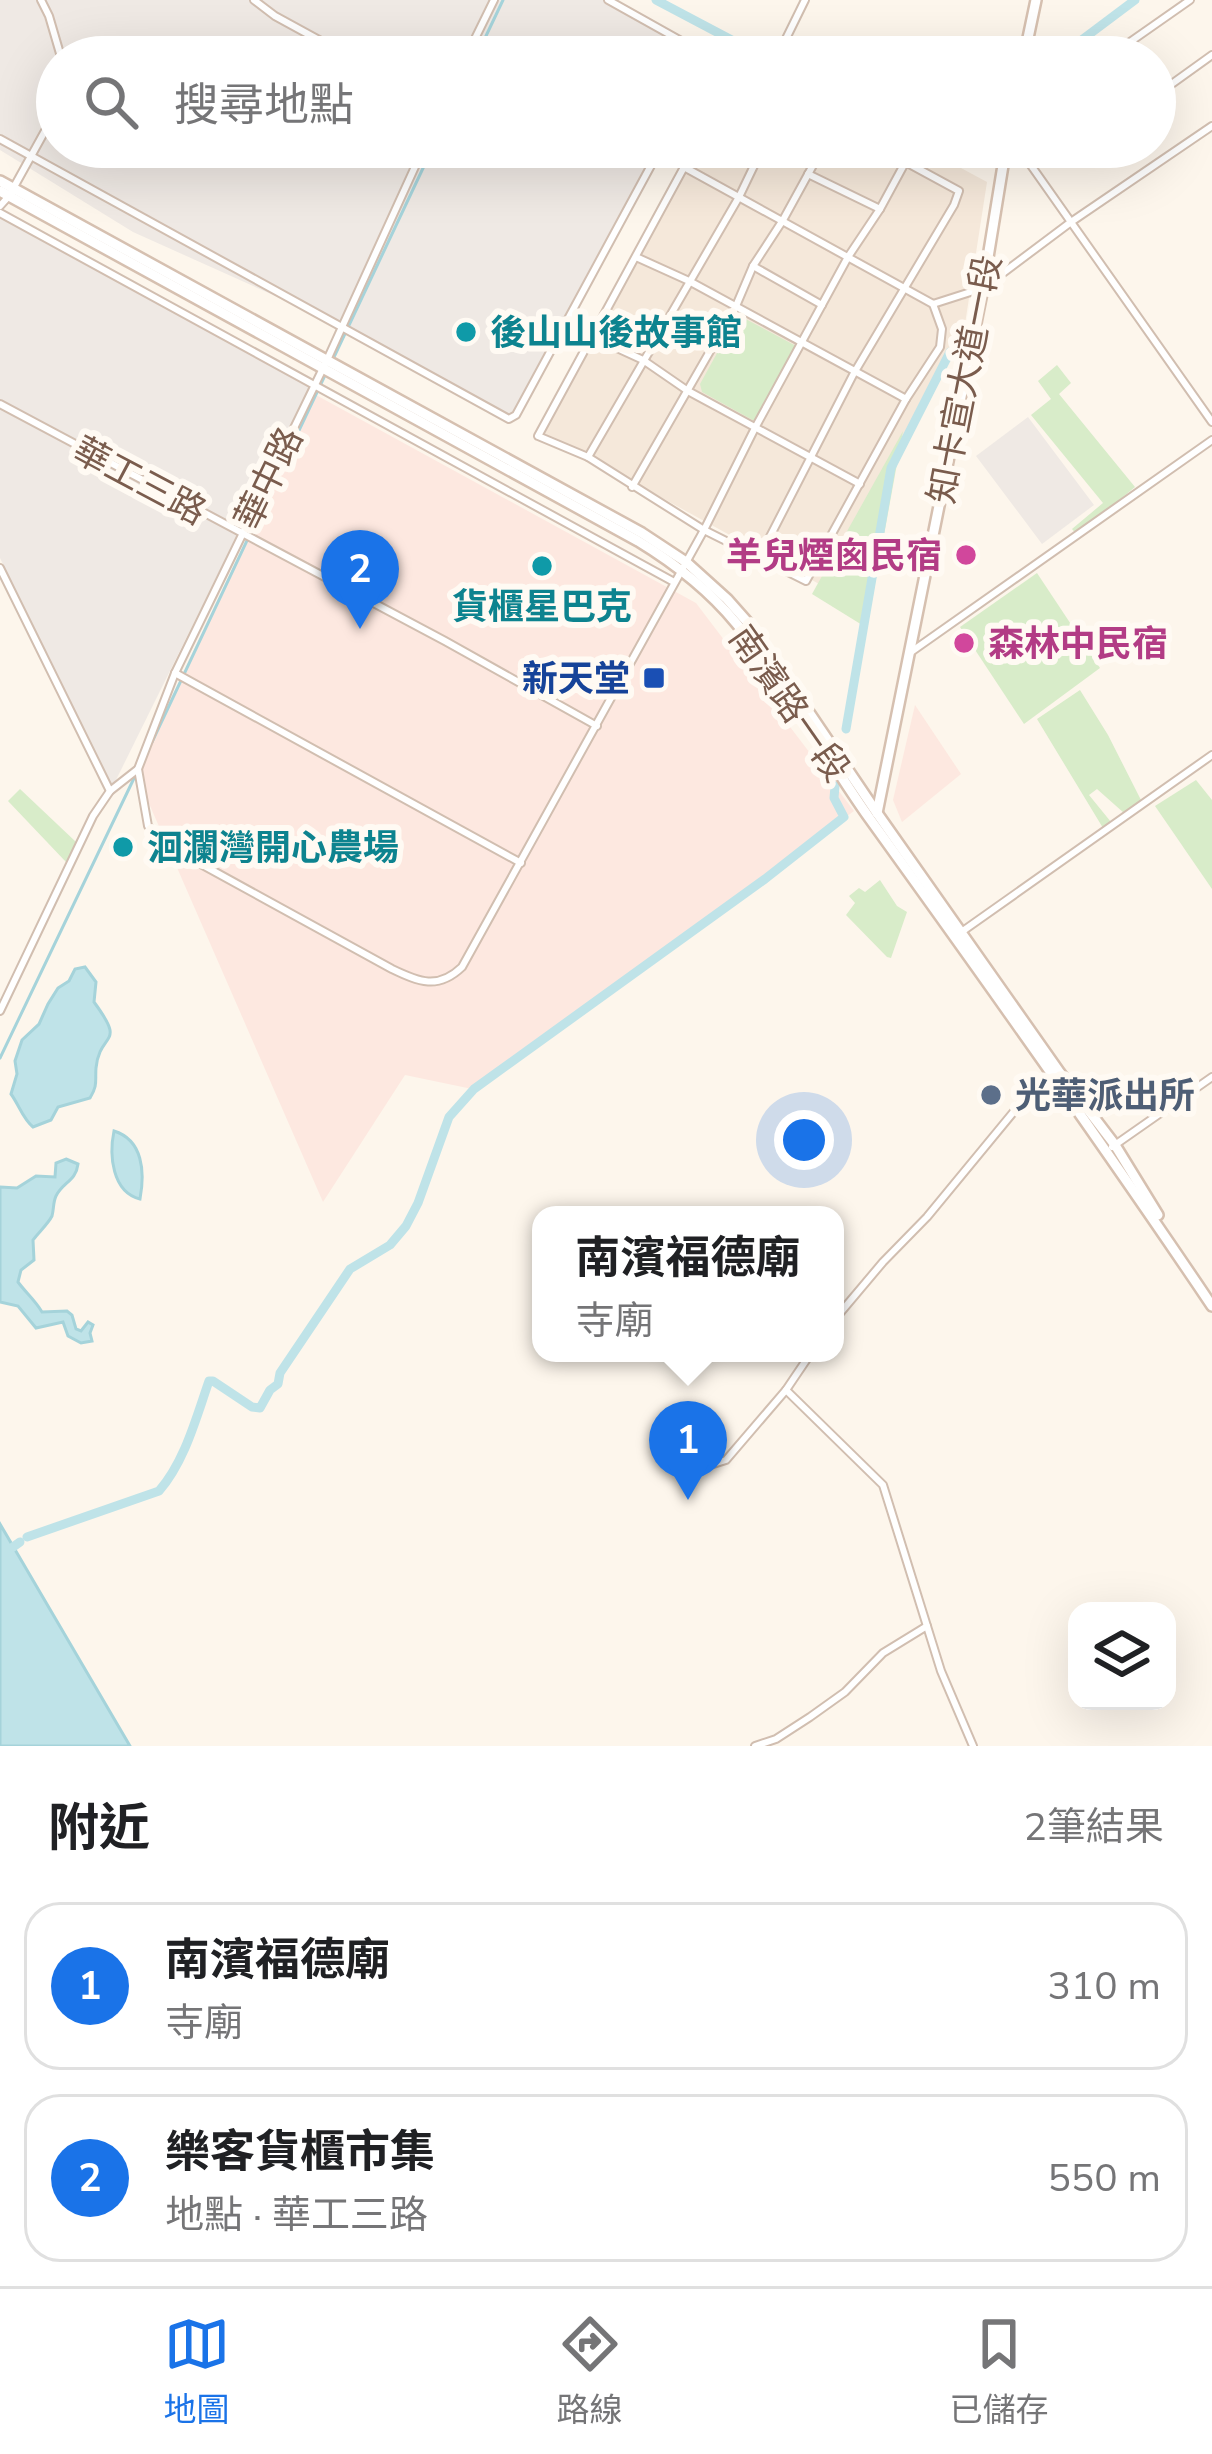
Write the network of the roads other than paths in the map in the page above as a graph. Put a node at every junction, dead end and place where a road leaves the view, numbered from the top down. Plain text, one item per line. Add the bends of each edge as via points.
1 (40, 0) edge
2 (254, 0) edge
3 (494, 0) edge
4 (608, 0) edge
5 (805, 0) edge
6 (1036, 0) edge
7 (1190, 0) edge
8 (55, 36) edge
9 (312, 36) edge
10 (476, 36) edge
11 (672, 36) edge
12 (787, 36) edge
13 (1028, 36) edge
14 (1139, 36) edge
15 (1212, 55) edge
16 (1176, 81) edge
17 (1212, 126) edge
18 (0, 139) edge
19 (36, 147) edge
20 (1176, 151) edge
21 (31, 156) junction
22 (36, 159) edge
23 (53, 168) edge
24 (414, 168) edge
25 (650, 168) edge
26 (683, 168) edge
27 (686, 168) edge
28 (754, 168) edge
29 (811, 168) edge
30 (901, 168) edge
31 (918, 168) edge
32 (1003, 168) edge
33 (1033, 168) edge
34 (1150, 168) edge
35 (808, 174) junction
36 (0, 182) edge
37 (7, 192) edge
38 (739, 197) junction
39 (0, 209) edge
40 (880, 209) junction
41 (784, 220) junction
42 (1071, 222) junction
43 (848, 256) junction
44 (636, 257) junction
45 (753, 266) junction
46 (689, 280) junction
47 (905, 288) junction
48 (983, 288) junction
49 (823, 304) junction
50 (933, 304) junction
51 (736, 306) junction
52 (342, 326) junction
53 (593, 337) junction
54 (802, 344) junction
55 (643, 360) junction
56 (325, 364) junction
57 (854, 373) junction
58 (313, 386) junction
59 (688, 391) junction
60 (906, 399) junction
61 (0, 404) edge
62 (1212, 422) edge
63 (755, 428) junction
64 (1212, 440) edge
65 (588, 457) junction
66 (810, 458) junction
67 (860, 484) junction
68 (632, 487) junction
69 (704, 530) junction
70 (240, 534) junction
71 (759, 557) junction
72 (684, 567) junction
73 (0, 568) edge
74 (674, 582) junction
75 (910, 653) junction
76 (175, 673) junction
77 (597, 726) junction
78 (1212, 755) edge
79 (138, 769) junction
80 (110, 790) junction
81 (874, 816) junction
82 (521, 862) junction
83 (958, 934) junction
84 (0, 1011) edge
85 (1056, 1075) junction
86 (1212, 1077) edge
87 (1111, 1148) junction
88 (1212, 1294) edge
89 (1212, 1306) edge
90 (844, 1308) edge
91 (805, 1362) edge
92 (786, 1390) junction
93 (688, 1483) dead end
94 (927, 1626) junction
95 (755, 1746) edge
96 (973, 1746) edge

1 - 8 street
2 - 9 street
3 - 10 street
4 - 11 street
5 - 12 street
6 - 13 main road
7 - 14 street
15 - 16 street
17 - 20 street
18 - 21 street
19 - 21 street
21 - 22 street
21 - 37 street
23 - 52 street
24 - 52 street, 華中路
25 - 52 street via 509,419
26 - 44 street
27 - 38 street
28 - 38 street
29 - 35 street
30 - 40 street
31 - 47 street via 959,191
32 - 48 main road, 知卡宣大道一段
33 - 42 street
34 - 42 street
35 - 40 street
35 - 41 street
36 - 37 main road, 南濱路一段
37 - 39 street
37 - 56 main road, 南濱路一段
38 - 41 street
38 - 46 street
39 - 58 street
40 - 43 street
41 - 43 street
41 - 45 street
42 - 48 street
42 - 62 street
43 - 47 street
43 - 49 street
44 - 46 street
44 - 53 street
45 - 49 street
45 - 51 street
46 - 51 street
46 - 55 street
47 - 50 street
47 - 57 street
48 - 50 street
48 - 75 main road, 知卡宣大道一段
49 - 54 street
50 - 60 street via 940,347
51 - 54 street
51 - 59 street
52 - 56 street, 華中路
53 - 55 street
53 - 65 street via 538,436
54 - 57 street
54 - 63 street
55 - 59 street
55 - 65 street
56 - 58 street, 華中路
56 - 72 main road, 南濱路一段
57 - 60 street
57 - 66 street
58 - 70 street, 華中路
58 - 74 street
59 - 63 street
59 - 68 street
60 - 67 street
61 - 70 street, 華工三路
63 - 66 street
63 - 69 street
64 - 75 street
65 - 68 street
66 - 67 street
66 - 71 street
67 - 71 street via 806,581
68 - 69 street
69 - 71 street
69 - 72 street
70 - 76 street, 華中路
70 - 77 street, 華工三路
72 - 74 street
72 - 81 main road, 南濱路一段 via 750,625
73 - 80 street
74 - 77 street
75 - 81 main road, 知卡宣大道一段
76 - 79 street, 華中路
76 - 82 street
77 - 82 street
78 - 83 street
79 - 80 street
79 - 82 street via 148,826 168,846 427,984 463,967
80 - 84 street
81 - 83 main road, 南濱路一段
83 - 85 main road, 南濱路一段
85 - 87 main road, 南濱路一段
85 - 90 street via 1030,1092
86 - 87 street
87 - 88 main road, 南濱路一段
87 - 89 main road, 南濱路一段
91 - 92 street
92 - 93 street via 726,1460 694,1470
92 - 94 street via 883,1485
94 - 95 street via 883,1653 827,1705
94 - 96 street

